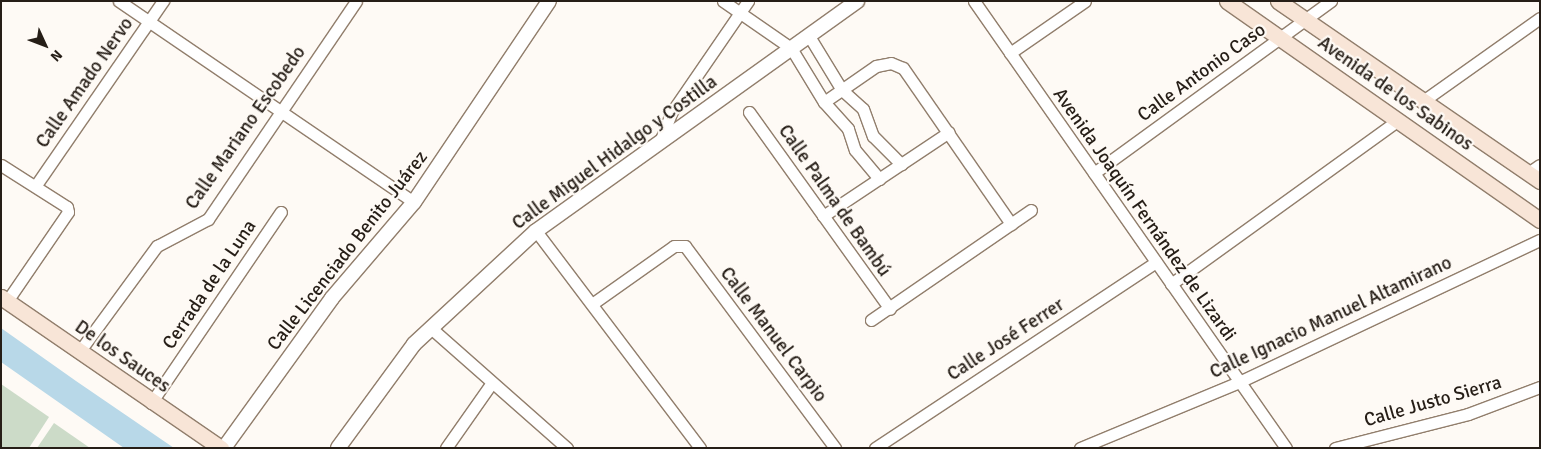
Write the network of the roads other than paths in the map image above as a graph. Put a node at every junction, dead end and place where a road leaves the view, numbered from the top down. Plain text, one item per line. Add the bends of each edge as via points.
1 (120, 1) edge
2 (163, 1) edge
3 (356, 1) edge
4 (549, 1) edge
5 (723, 1) edge
6 (748, 1) edge
7 (857, 1) edge
8 (974, 1) edge
9 (1085, 1) edge
10 (1227, 1) edge
11 (1278, 1) edge
12 (1331, 1) edge
13 (740, 13) junction
14 (1540, 18) edge
15 (1305, 20) junction
16 (149, 21) junction
17 (809, 36) junction
18 (1280, 38) junction
19 (791, 48) junction
20 (1010, 53) junction
21 (842, 90) junction
22 (1422, 101) junction
23 (824, 102) junction
24 (280, 111) junction
25 (749, 112) dead end
26 (1397, 121) junction
27 (949, 132) junction
28 (660, 142) junction
29 (902, 164) junction
30 (1, 165) edge
31 (1094, 173) junction
32 (1536, 173) edge
33 (879, 179) junction
34 (36, 185) junction
35 (414, 202) junction
36 (1031, 210) dead end
37 (281, 212) dead end
38 (823, 216) junction
39 (1540, 220) edge
40 (1011, 224) junction
41 (536, 231) junction
42 (1540, 240) edge
43 (1156, 262) junction
44 (1171, 284) junction
45 (4, 299) edge
46 (592, 304) junction
47 (890, 309) junction
48 (871, 320) dead end
49 (432, 329) junction
50 (78, 352) junction
51 (1239, 382) junction
52 (491, 384) junction
53 (1540, 387) edge
54 (151, 403) junction
55 (222, 448) edge
56 (338, 448) edge
57 (446, 448) edge
58 (567, 448) edge
59 (700, 448) edge
60 (835, 448) edge
61 (875, 448) edge
62 (1080, 448) edge
63 (1286, 448) edge
64 (1335, 448) edge

1 - 16 street
2 - 16 street, Calle Amado Nervo
3 - 24 street, Calle Mariano Escobedo
4 - 35 street, Calle Licenciado Benito Juárez
5 - 13 street
6 - 13 street
7 - 17 street, Calle Miguel Hidalgo y Costilla
8 - 20 street, Avenida Joaquín Fernández de Lizardi
9 - 20 street
10 - 18 main road, Avenida de los Sabinos
11 - 15 main road, Avenida de los Sabinos
12 - 15 street, Calle Antonio Caso
13 - 19 street
13 - 28 street via 671,113
14 - 22 street
15 - 18 street, Calle Antonio Caso
15 - 22 main road, Avenida de los Sabinos
16 - 24 street
16 - 34 street, Calle Amado Nervo
17 - 19 street, Calle Miguel Hidalgo y Costilla
17 - 21 street
18 - 26 main road, Avenida de los Sabinos
18 - 31 street, Calle Antonio Caso
19 - 23 street
19 - 28 street, Calle Miguel Hidalgo y Costilla
20 - 31 street, Avenida Joaquín Fernández de Lizardi
21 - 23 street
21 - 27 street via 876,66 897,64 912,78
21 - 29 street via 863,109 879,143
22 - 32 main road, Avenida de los Sabinos
23 - 33 street via 845,124 855,150
24 - 35 street
24 - 50 street, Calle Mariano Escobedo via 208,219 156,246
25 - 38 street, Calle Palma de Bambú
26 - 39 main road, Avenida de los Sabinos
26 - 44 street
27 - 29 street
27 - 40 street
28 - 41 street, Calle Miguel Hidalgo y Costilla
29 - 33 street
30 - 34 street
31 - 43 street, Avenida Joaquín Fernández de Lizardi
33 - 38 street
34 - 45 street via 67,206 68,212
35 - 55 street, Calle Licenciado Benito Juárez via 332,298
36 - 40 street
37 - 54 street, Cerrada de la Luna
38 - 47 street, Calle Palma de Bambú
40 - 47 street
41 - 46 street
41 - 49 street, Calle Miguel Hidalgo y Costilla
42 - 51 street, Calle Ignacio Manuel Altamirano
43 - 44 street, Avenida Joaquín Fernández de Lizardi
43 - 61 street, Calle José Ferrer
44 - 51 street, Avenida Joaquín Fernández de Lizardi
45 - 50 main road, De los Sauces
46 - 59 street
46 - 60 street, Calle Manuel Carpio via 674,246 682,244
47 - 48 street
49 - 52 street
49 - 56 street, Calle Miguel Hidalgo y Costilla via 401,360
50 - 54 main road, De los Sauces
51 - 62 street, Calle Ignacio Manuel Altamirano
51 - 63 street, Avenida Joaquín Fernández de Lizardi
52 - 57 street
52 - 58 street
53 - 64 street, Calle Justo Sierra via 1468,414
54 - 55 main road, De los Sauces

